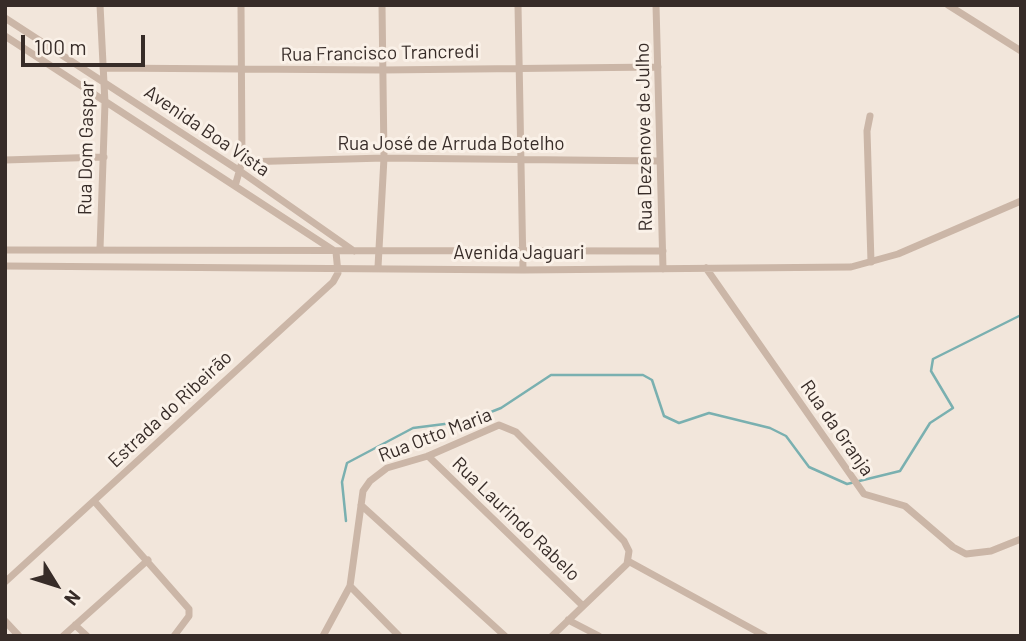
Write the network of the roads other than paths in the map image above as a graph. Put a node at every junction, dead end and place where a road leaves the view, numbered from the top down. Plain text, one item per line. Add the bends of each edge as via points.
1 (100, 5) edge
2 (242, 5) edge
3 (382, 5) edge
4 (518, 5) edge
5 (656, 5) edge
6 (948, 5) edge
7 (5, 18) edge
8 (32, 35) junction
9 (5, 36) edge
10 (24, 49) junction
11 (1021, 51) edge
12 (520, 66) junction
13 (658, 67) junction
14 (103, 68) junction
15 (242, 70) junction
16 (382, 70) junction
17 (104, 82) junction
18 (105, 103) junction
19 (870, 116) dead end
20 (104, 157) junction
21 (384, 158) junction
22 (521, 159) junction
23 (5, 160) edge
24 (659, 161) junction
25 (242, 162) junction
26 (240, 171) junction
27 (235, 186) junction
28 (1021, 201) edge
29 (100, 249) junction
30 (5, 250) edge
31 (336, 251) junction
32 (354, 251) junction
33 (380, 251) junction
34 (663, 251) junction
35 (521, 252) junction
36 (872, 262) junction
37 (5, 266) edge
38 (338, 267) junction
39 (378, 267) junction
40 (706, 268) junction
41 (663, 269) junction
42 (523, 270) junction
43 (428, 456) junction
44 (94, 500) junction
45 (361, 505) junction
46 (1021, 539) edge
47 (148, 560) junction
48 (628, 562) junction
49 (5, 582) edge
50 (350, 586) junction
51 (582, 605) junction
52 (568, 620) junction
53 (5, 621) edge
54 (75, 625) junction
55 (19, 636) edge
56 (63, 636) edge
57 (87, 636) edge
58 (174, 636) edge
59 (323, 636) edge
60 (398, 636) edge
61 (505, 636) edge
62 (552, 636) edge
63 (599, 636) edge
64 (765, 636) edge

1 - 14 street, Rua Dom Gaspar
2 - 15 street
3 - 16 street
4 - 12 street
5 - 13 street, Rua Dezenove de Julho
6 - 11 street
7 - 8 street, Avenida Boa Vista
8 - 10 street
8 - 17 street, Avenida Boa Vista
9 - 10 street, Avenida Boa Vista
10 - 18 street, Avenida Boa Vista
12 - 13 street, Rua Francisco Trancredi
12 - 16 street, Rua Francisco Trancredi
12 - 22 street
13 - 24 street, Rua Dezenove de Julho
14 - 15 street, Rua Francisco Trancredi
14 - 17 street, Rua Dom Gaspar
15 - 16 street, Rua Francisco Trancredi
15 - 25 street
16 - 21 street
17 - 18 street, Rua Dom Gaspar
17 - 26 street, Avenida Boa Vista
18 - 20 street, Rua Dom Gaspar
18 - 27 street, Avenida Boa Vista
19 - 36 street
20 - 23 street
20 - 29 street, Rua Dom Gaspar
21 - 22 street, Rua José de Arruda Botelho
21 - 25 street, Rua José de Arruda Botelho
21 - 33 street
22 - 24 street, Rua José de Arruda Botelho
22 - 35 street
24 - 34 street, Rua Dezenove de Julho
25 - 26 street
26 - 27 street
26 - 32 street, Avenida Boa Vista
27 - 31 street, Avenida Boa Vista
28 - 36 street, Avenida Jaguari
29 - 30 street, Avenida Jaguari
29 - 31 street, Avenida Jaguari
31 - 32 street, Avenida Jaguari
31 - 38 street
32 - 33 street, Avenida Jaguari
33 - 35 street, Avenida Jaguari
33 - 39 street
34 - 35 street, Avenida Jaguari
34 - 41 street, Rua Dezenove de Julho
35 - 42 street
36 - 40 street, Avenida Jaguari via 830,268
37 - 38 street, Avenida Jaguari
38 - 39 street, Avenida Jaguari
38 - 44 street, Estrada do Ribeirão via 333,282
39 - 42 street, Avenida Jaguari
40 - 41 street, Avenida Jaguari
40 - 46 street, Rua da Granja via 864,494 905,506 966,554 991,551
41 - 42 street, Avenida Jaguari
43 - 45 street, Rua Otto Maria via 377,475 363,491
43 - 48 street, Rua Otto Maria via 493,426 510,428 624,541
43 - 51 street, Rua Laurindo Rabelo
44 - 47 street
44 - 49 street, Estrada do Ribeirão
45 - 50 street, Rua Otto Maria
45 - 61 street
47 - 54 street
47 - 58 street via 189,609
48 - 51 street
48 - 64 street
50 - 59 street, Rua Otto Maria
50 - 60 street
51 - 52 street
52 - 62 street
52 - 63 street
53 - 55 street
54 - 56 street
54 - 57 street

